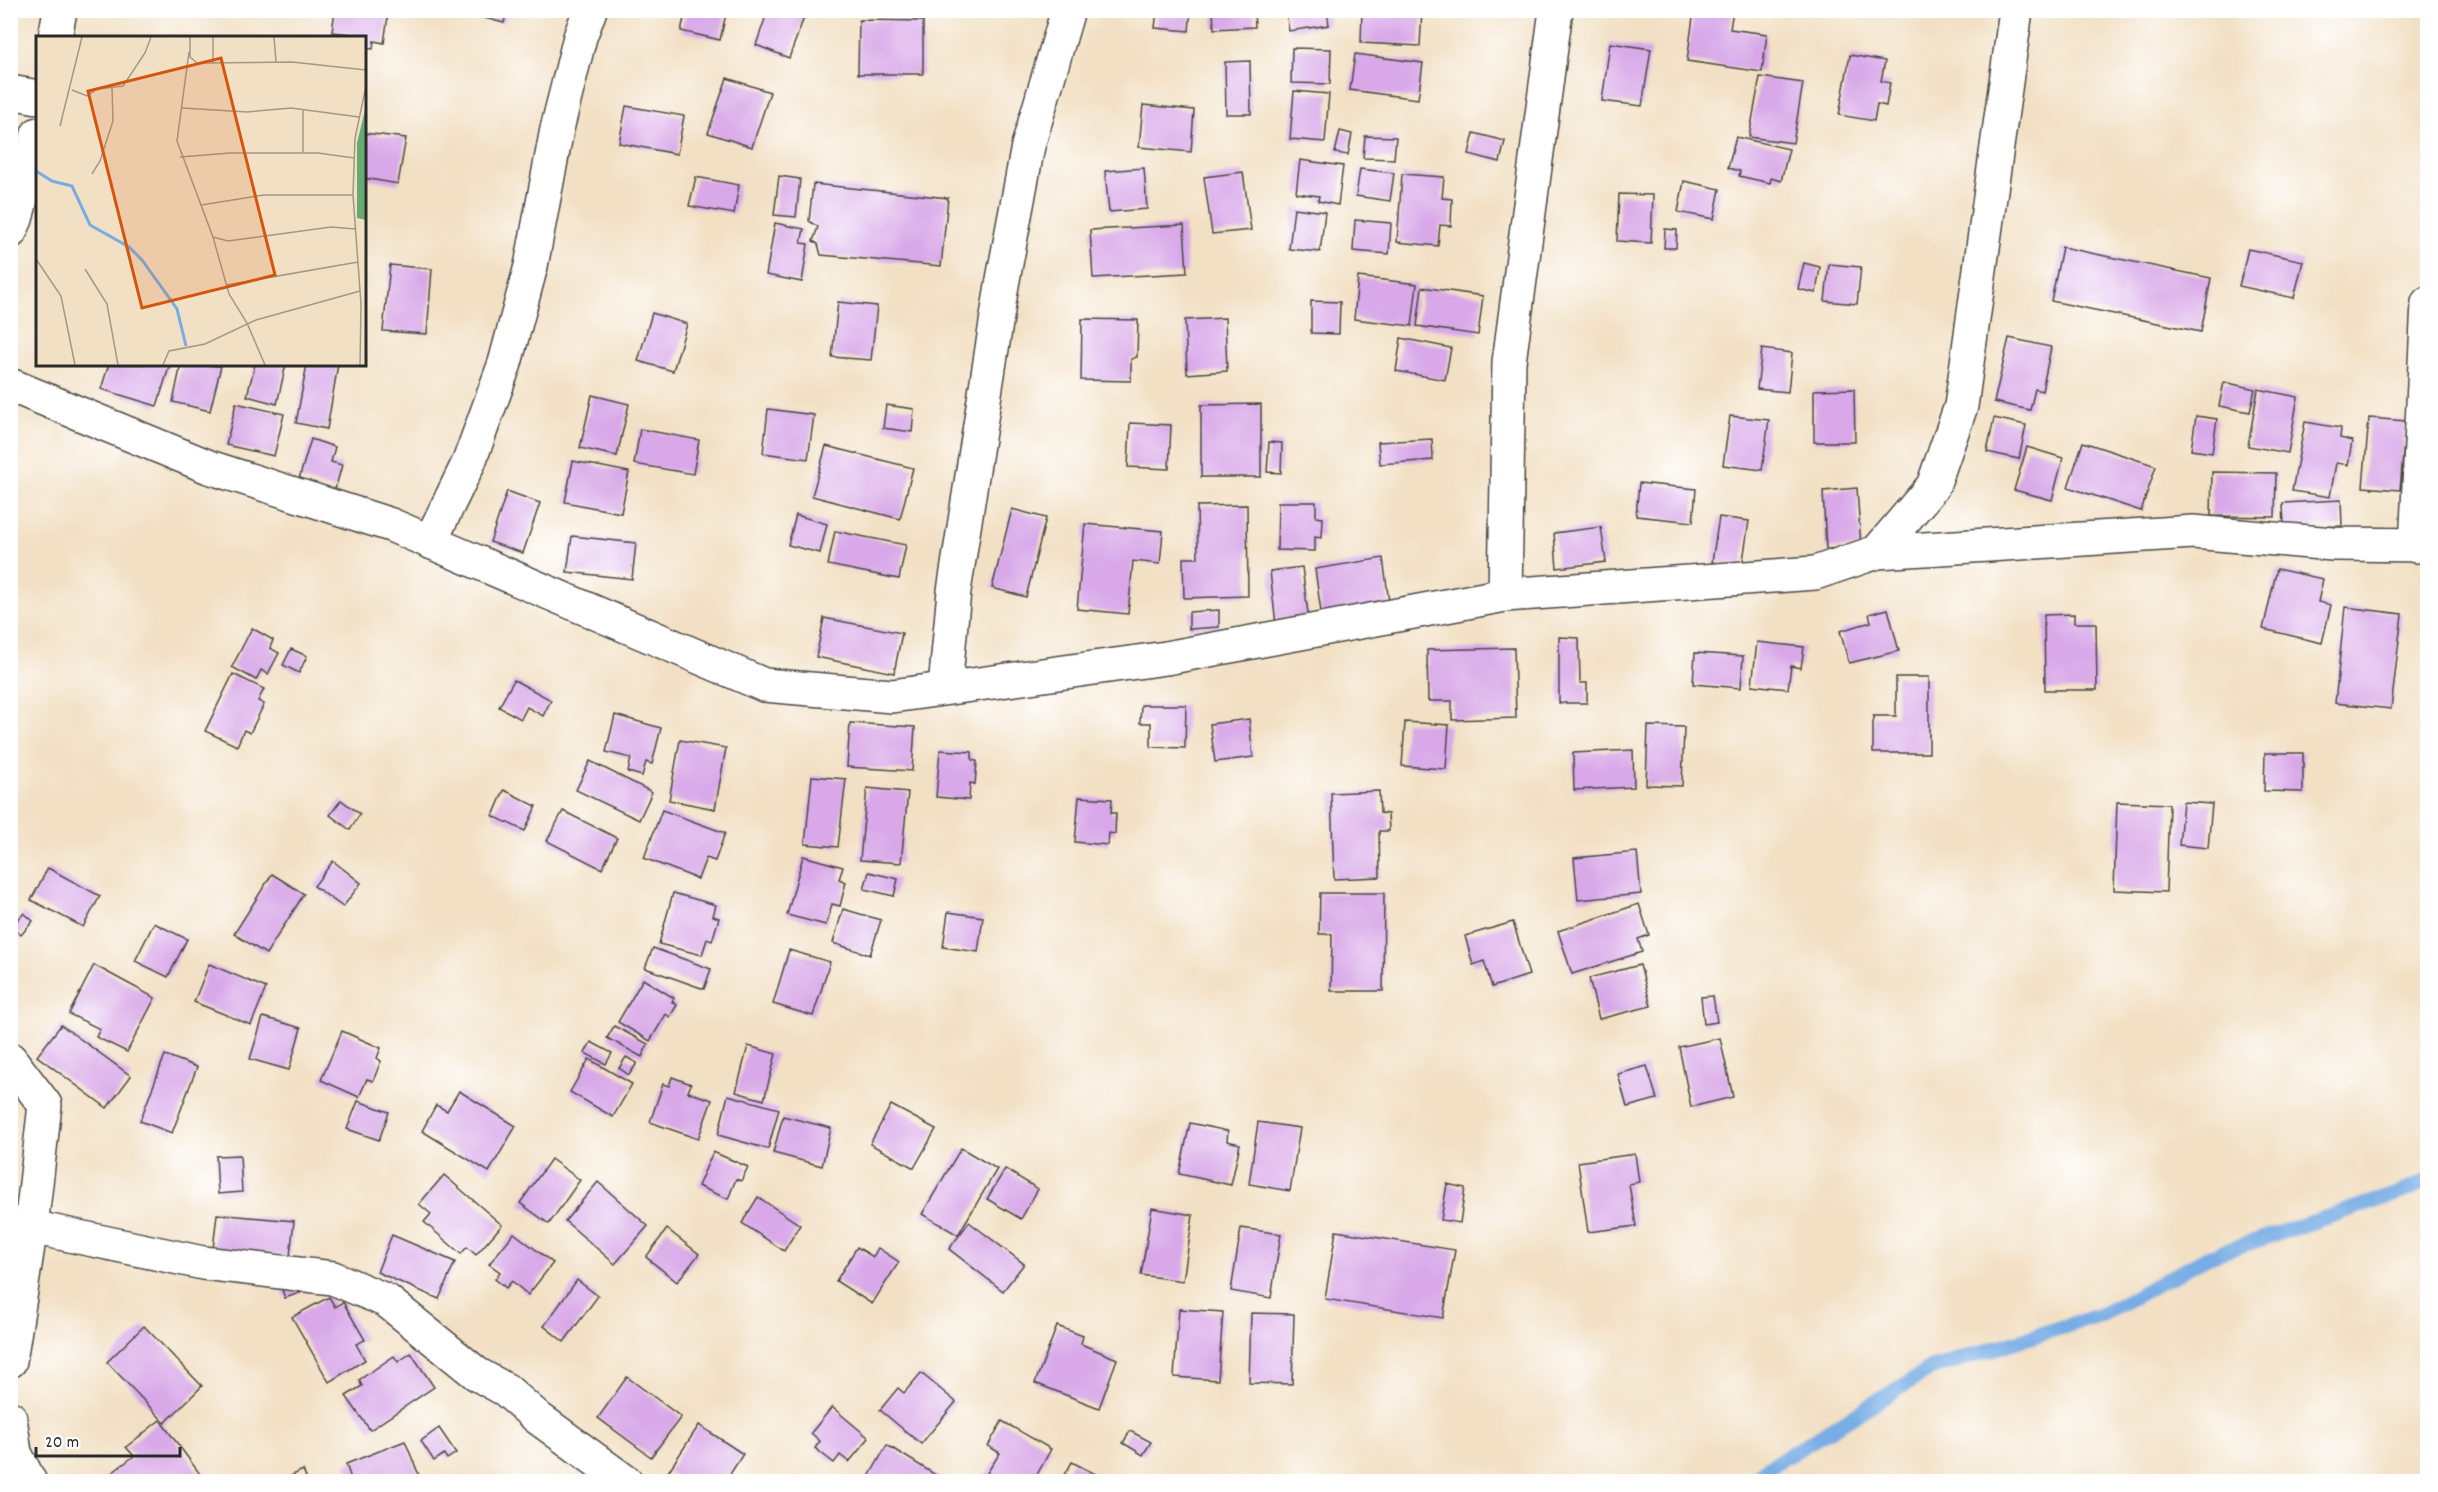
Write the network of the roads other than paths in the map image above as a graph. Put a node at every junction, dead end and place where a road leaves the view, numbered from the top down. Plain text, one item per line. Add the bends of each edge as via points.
1 (60, 10) edge
2 (590, 10) edge
3 (1068, 10) edge
4 (1556, 10) edge
5 (2016, 10) edge
6 (56, 36) edge
7 (10, 92) edge
8 (36, 97) edge
9 (36, 142) edge
10 (10, 232) edge
11 (2427, 303) edge
12 (10, 386) edge
13 (430, 542) junction
14 (2422, 545) edge
15 (1877, 552) junction
16 (1505, 595) junction
17 (945, 688) junction
18 (10, 1059) edge
19 (31, 1227) junction
20 (10, 1361) edge
21 (10, 1418) edge
22 (30, 1482) edge
23 (626, 1482) edge

1 - 6 street
2 - 13 street via 557,129 531,266 505,363 469,462
3 - 17 street via 1028,146 1002,285 954,591
4 - 16 street via 1509,362
5 - 15 street via 1961,406 1933,486
7 - 8 street
9 - 10 street
11 - 14 street
12 - 13 street via 209,467 391,525
13 - 17 street via 764,685 892,696
14 - 15 street via 2333,544 2193,532
15 - 16 street via 1815,573
16 - 17 street via 1166,658
18 - 19 street via 45,1105
19 - 20 street
19 - 23 street via 203,1263 333,1278 387,1301 477,1374 506,1390
21 - 22 street via 15,1453

